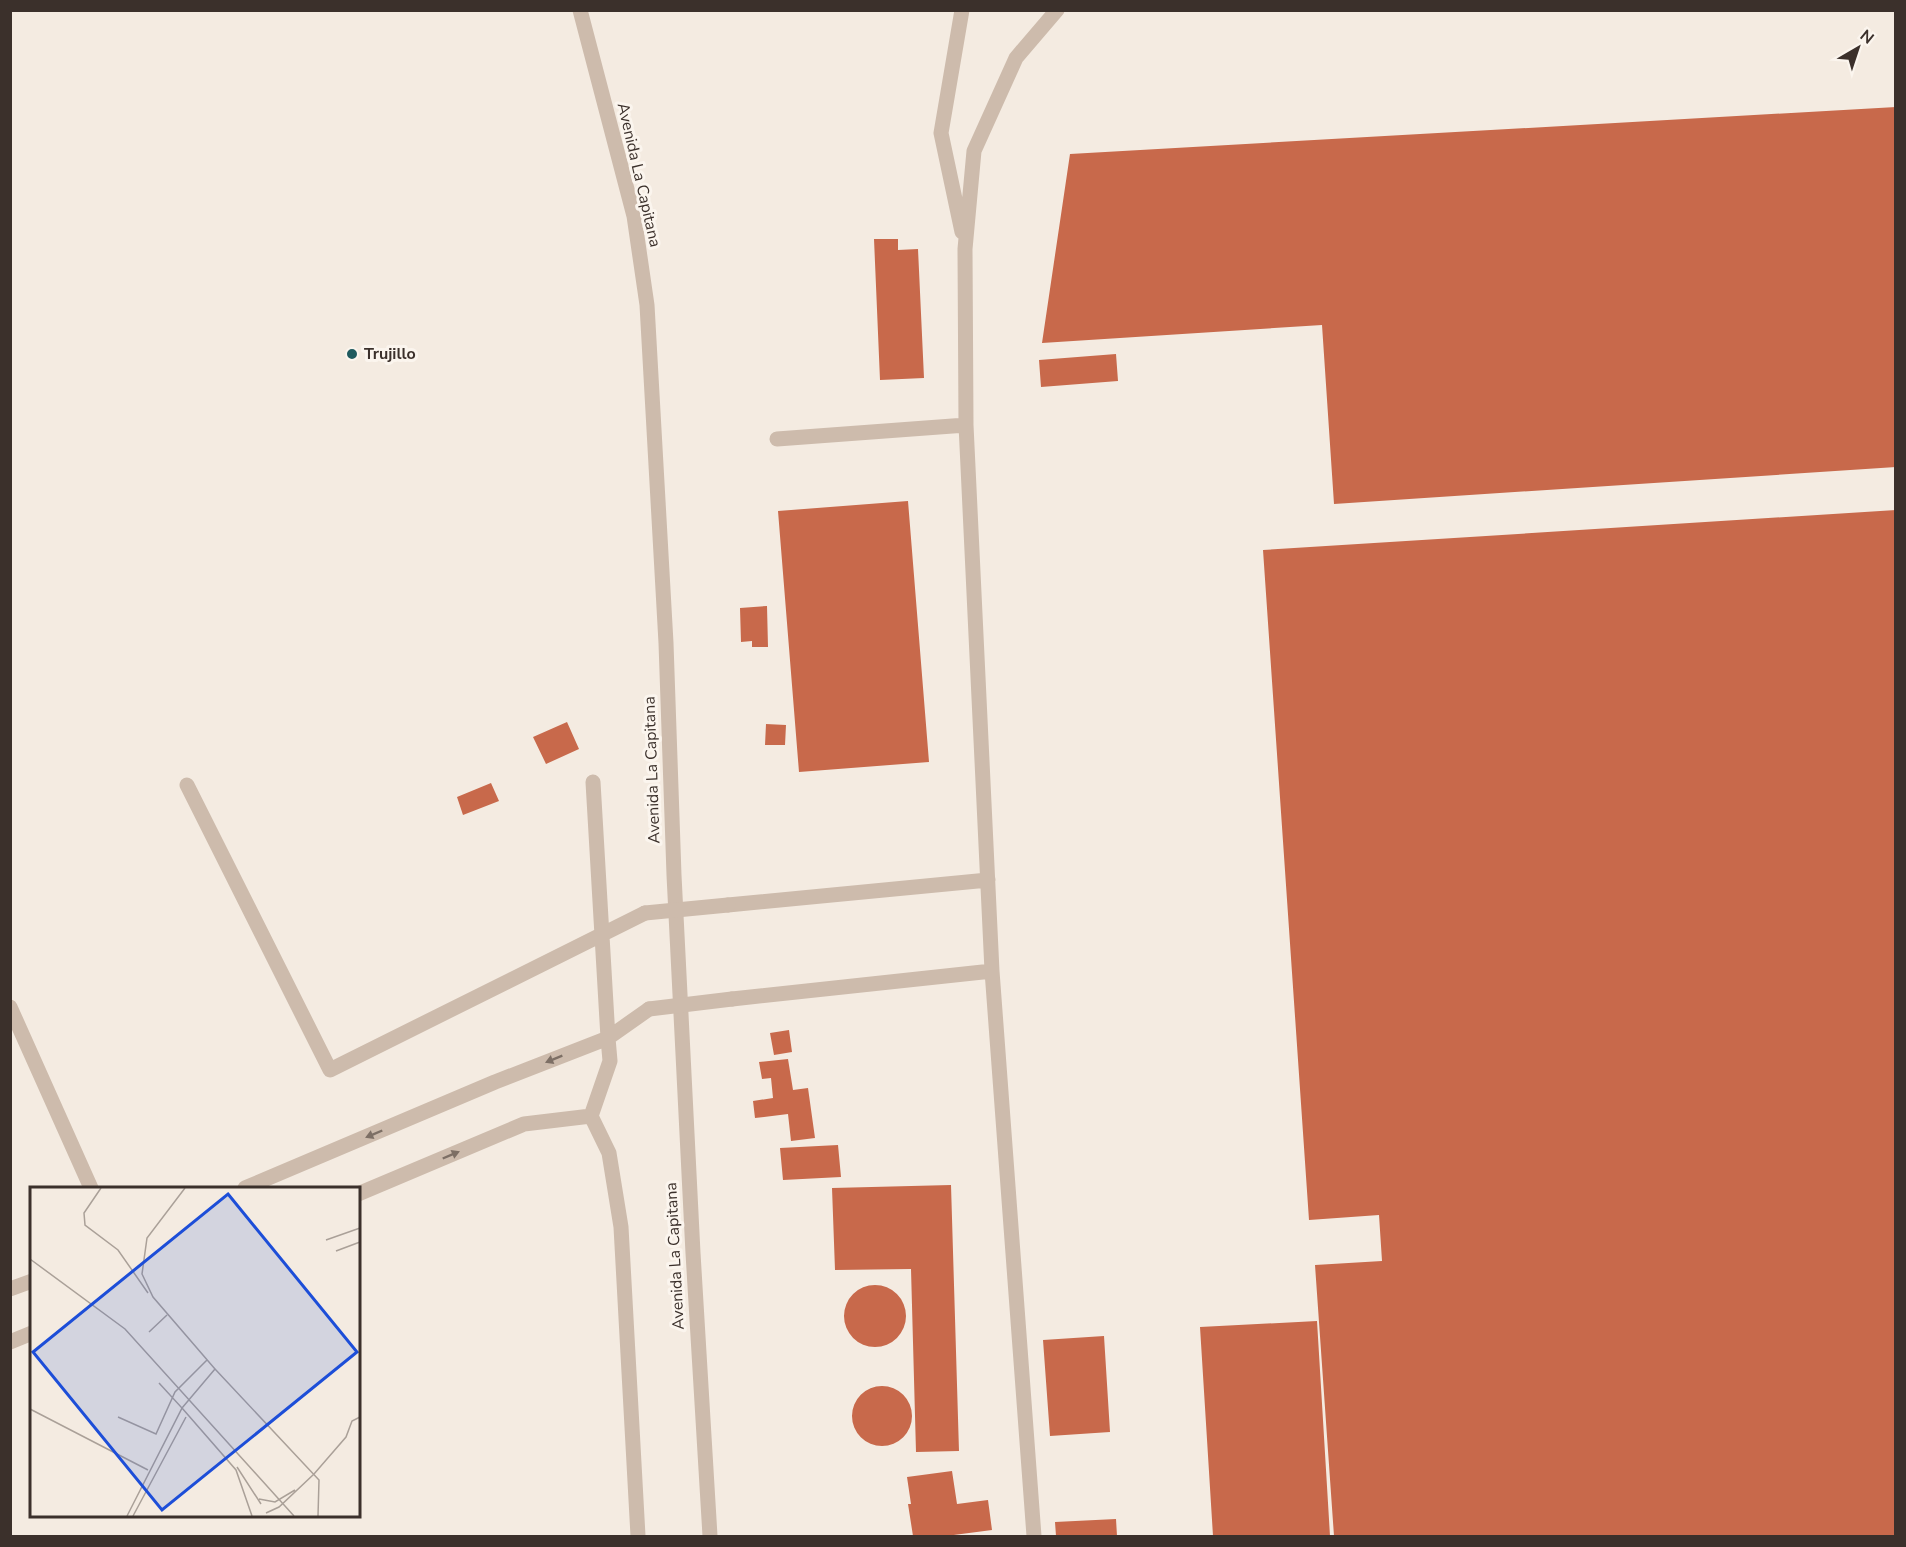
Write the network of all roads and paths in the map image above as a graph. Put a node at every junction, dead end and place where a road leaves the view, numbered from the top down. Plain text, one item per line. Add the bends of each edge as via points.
1 (579, 10) edge
2 (962, 10) edge
3 (1057, 10) edge
4 (965, 249) junction
5 (966, 425) junction
6 (777, 439) dead end
7 (593, 782) dead end
8 (187, 786) dead end
9 (988, 880) junction
10 (602, 934) junction
11 (992, 971) junction
12 (10, 1007) edge
13 (608, 1038) junction
14 (591, 1116) junction
15 (91, 1187) edge
16 (246, 1187) edge
17 (360, 1193) edge
18 (30, 1282) edge
19 (10, 1289) edge
20 (30, 1334) edge
21 (10, 1342) edge
22 (638, 1536) edge
23 (710, 1536) edge
24 (1034, 1536) edge

1 - 23 street, Avenida La Capitana via 634,216 647,305
2 - 4 street via 941,133
3 - 4 street via 1016,58 974,152
4 - 5 street
5 - 6 street
5 - 9 street
7 - 10 street
8 - 10 street via 330,1070
9 - 10 street, bridge via 645,913
9 - 11 street
10 - 13 street
11 - 13 street, bridge via 649,1009
11 - 24 street
12 - 15 street
13 - 14 street via 610,1061
13 -> 16 street
17 -> 14 street via 524,1124
14 - 22 street via 609,1153 621,1227
18 - 19 street
20 - 21 street

